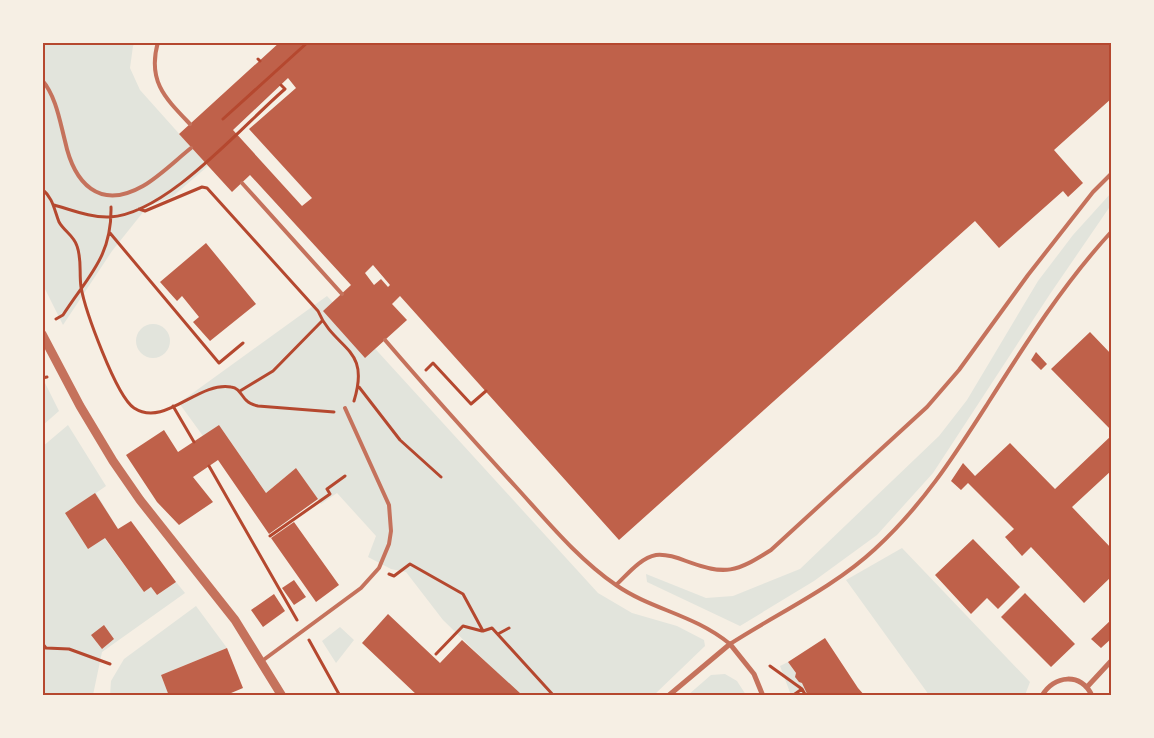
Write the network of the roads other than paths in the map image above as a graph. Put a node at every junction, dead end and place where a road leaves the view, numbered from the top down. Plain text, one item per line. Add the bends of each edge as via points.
1 (158, 42) edge
2 (42, 80) edge
3 (190, 124) dead end
4 (191, 148) dead end
5 (1112, 173) edge
6 (242, 183) dead end
7 (1112, 231) edge
8 (342, 294) dead end
9 (42, 334) edge
10 (385, 340) dead end
11 (345, 408) road end
12 (616, 586) junction
13 (730, 644) junction
14 (1112, 660) edge
15 (262, 661) junction
16 (1087, 687) junction
17 (282, 696) edge
18 (668, 696) edge
19 (763, 696) edge
20 (1042, 696) edge
21 (1092, 696) edge

1 - 3 lane via 154,59 161,91
2 - 4 lane via 52,99 76,173 84,185 95,192 120,194 143,186
5 - 12 lane via 1093,192 959,370 927,407 771,550 744,567 713,571 670,555 655,555 643,561
6 - 8 lane
7 - 13 lane via 1078,270 946,470 910,514 875,549 841,576
9 - 15 street via 113,462 217,595
10 - 12 lane via 559,535
11 - 15 lane via 390,505 391,532 379,568 361,588
12 - 13 lane via 714,631
13 - 18 street
13 - 19 street via 754,674
14 - 16 street
15 - 17 street
16 - 20 street via 1064,678 1050,685
16 - 21 street

